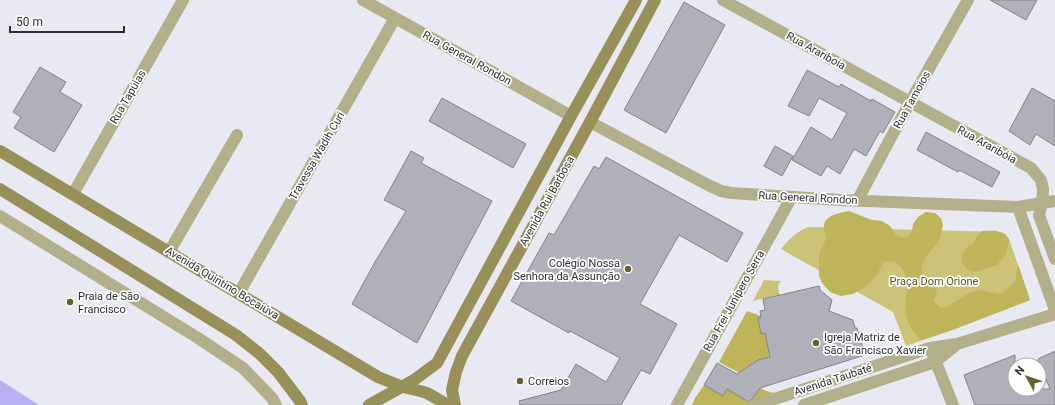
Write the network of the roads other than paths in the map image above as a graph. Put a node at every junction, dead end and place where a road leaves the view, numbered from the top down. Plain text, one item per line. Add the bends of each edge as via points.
1 (183, 0) edge
2 (363, 0) edge
3 (636, 0) edge
4 (655, 0) edge
5 (723, 0) edge
6 (968, 0) edge
7 (396, 18) junction
8 (910, 102) junction
9 (571, 116) junction
10 (590, 122) junction
11 (237, 135) dead end
12 (0, 151) edge
13 (0, 189) edge
14 (73, 194) junction
15 (791, 198) junction
16 (857, 201) junction
17 (1055, 201) edge
18 (1042, 203) junction
19 (1018, 207) junction
20 (0, 216) edge
21 (169, 252) junction
22 (1055, 258) edge
23 (239, 294) junction
24 (1055, 310) edge
25 (1055, 314) edge
26 (957, 344) junction
27 (930, 348) junction
28 (935, 362) junction
29 (403, 387) junction
30 (276, 405) edge
31 (302, 405) edge
32 (370, 405) edge
33 (448, 405) edge
34 (455, 405) edge
35 (677, 405) edge
36 (756, 405) edge
37 (804, 405) edge
38 (953, 405) edge

1 - 14 street, Rua Tapúias
2 - 7 street, Rua General Rondon
3 - 9 main road, Avenida Rui Barbosa
4 - 10 main road, Avenida Rui Barbosa
5 - 8 street, Rua Arariboia
6 - 8 street, Rua Tamoios
7 - 9 street, Rua General Rondon
7 - 23 street, Travessa Wadih Curi
8 - 16 street, Rua Tamoios
8 - 18 street, Rua Araribóia via 1031,168 1041,180
9 - 29 main road, Avenida Rui Barbosa via 437,362
10 - 15 street, Rua General Rondon via 721,191
10 - 34 main road, Avenida Rui Barbosa via 462,356 452,390
11 - 21 street
12 - 14 main road, Avenida Quintino Bocaiúva
13 - 31 main road via 236,335 278,372
14 - 21 main road, Avenida Quintino Bocaiúva
15 - 16 street, Rua General Rondon
15 - 35 street, Rua Frei Junípero Serra
16 - 19 street, Rua General Rondon
17 - 18 street, Rua General Rondon
18 - 19 street, Rua General Rondon
18 - 22 street, Rua Araribóia via 1039,215
19 - 24 street
20 - 30 street via 244,368
21 - 23 main road, Avenida Quintino Bocaiúva
23 - 29 main road, Avenida Quintino Bocaiúva via 378,377
25 - 26 street, Avenida Taubaté
26 - 27 street, Avenida Taubaté
26 - 28 street, Avenida Taubaté
27 - 28 street
27 - 36 street, Avenida Taubaté
28 - 37 street, Avenida Taubaté
28 - 38 street
29 - 32 main road, Avenida Rui Barbosa
29 - 33 main road, Avenida Quintino Bocaiúva via 427,393

